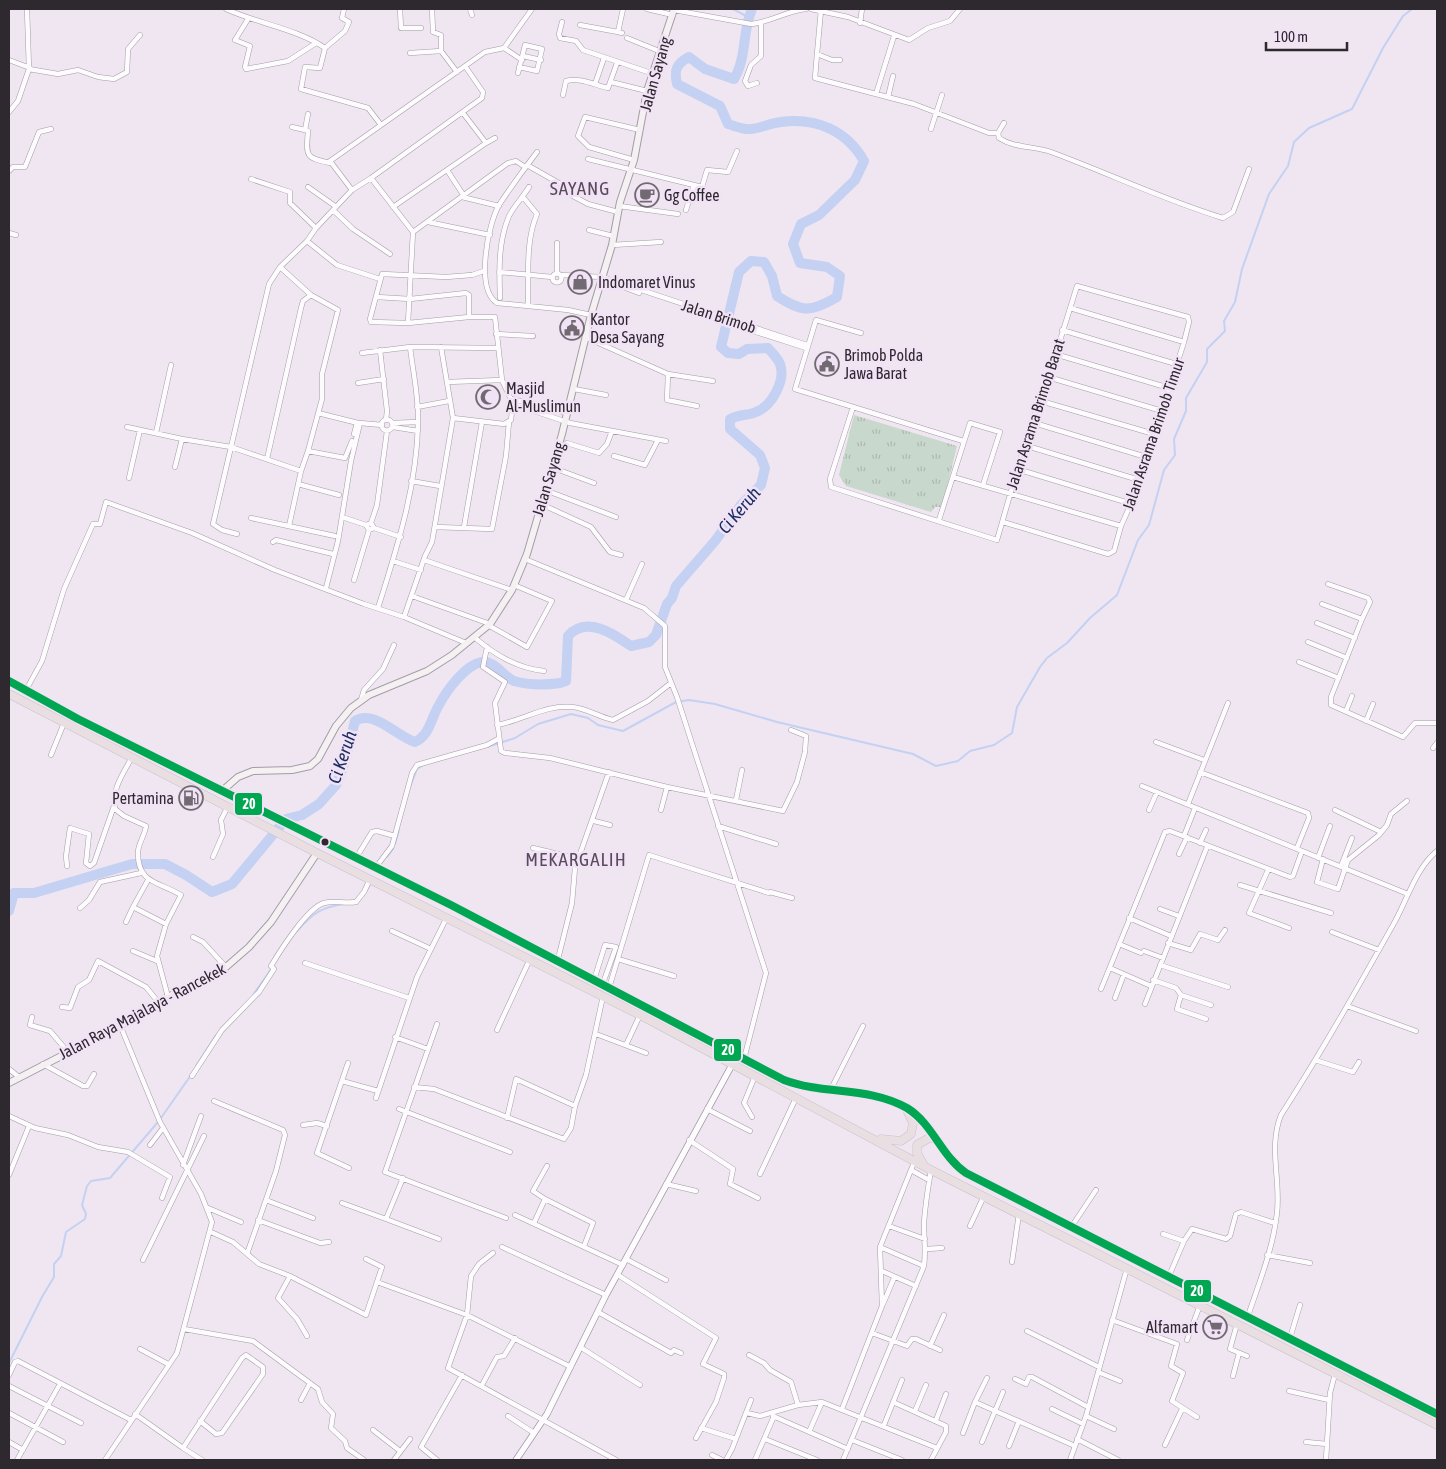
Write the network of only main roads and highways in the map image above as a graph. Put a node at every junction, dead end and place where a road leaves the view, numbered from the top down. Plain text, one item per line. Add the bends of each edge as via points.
1 (674, 11) edge
2 (9, 682) edge
3 (9, 694) edge
4 (222, 791) junction
5 (317, 853) junction
6 (9, 1083) edge
7 (906, 1108) junction
8 (867, 1137) junction
9 (936, 1139) junction
10 (928, 1168) junction
11 (1279, 1332) junction
12 (1273, 1343) junction
13 (1437, 1414) edge
14 (1437, 1425) edge

1 - 4 main road, Jalan Sayang via 646,91 634,160 618,209 612,245 600,278 574,389 525,559 513,587 489,625 466,644 427,671 369,695 351,708 310,766 253,771 238,777
2 - 4 highway
3 - 5 highway
4 - 7 highway via 378,868 784,1080 801,1086 874,1095
5 - 6 main road, Jalan Raya Majalaya - Rancekek via 271,922 226,967
5 - 8 highway via 640,1014
7 - 8 highway via 913,1123 908,1138 893,1142
7 - 9 highway
8 - 10 highway
9 - 10 highway via 930,1138 917,1145 917,1153
9 - 11 highway via 950,1160 966,1173
10 - 12 highway
11 - 12 highway
11 - 13 highway
12 - 14 highway

